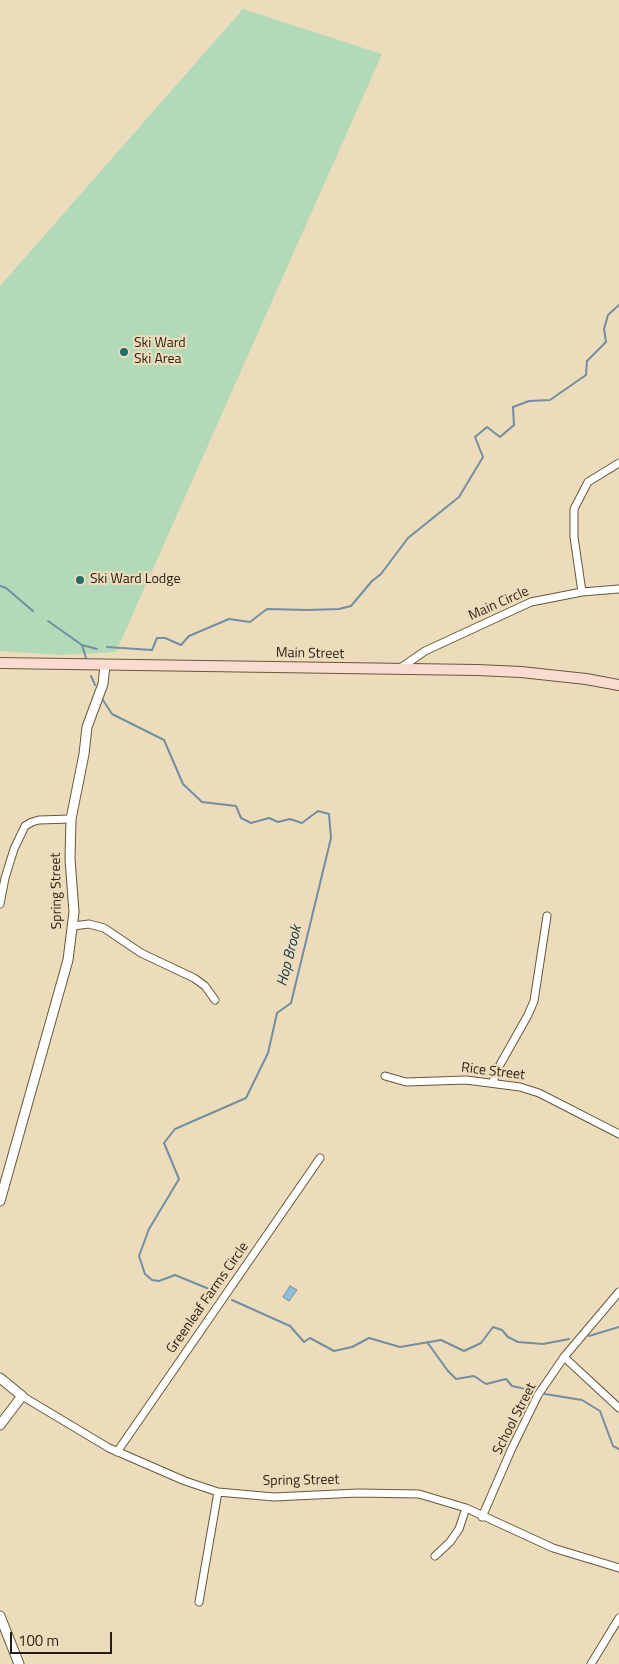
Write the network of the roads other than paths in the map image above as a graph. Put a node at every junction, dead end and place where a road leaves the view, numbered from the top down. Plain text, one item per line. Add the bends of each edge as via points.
1 (619, 463) edge
2 (619, 589) edge
3 (582, 592) junction
4 (0, 663) edge
5 (105, 665) junction
6 (399, 669) junction
7 (619, 685) edge
8 (71, 819) junction
9 (0, 904) edge
10 (547, 916) dead end
11 (73, 926) junction
12 (215, 1000) dead end
13 (385, 1076) dead end
14 (493, 1082) junction
15 (619, 1134) edge
16 (320, 1158) dead end
17 (0, 1201) edge
18 (619, 1292) edge
19 (564, 1357) junction
20 (0, 1378) edge
21 (22, 1396) junction
22 (619, 1408) edge
23 (0, 1425) edge
24 (117, 1452) junction
25 (218, 1492) junction
26 (466, 1508) junction
27 (482, 1517) junction
28 (435, 1556) dead end
29 (619, 1568) edge
30 (199, 1602) dead end
31 (0, 1616) edge
32 (619, 1618) edge
33 (19, 1664) edge
34 (591, 1664) edge

1 - 3 street via 588,482 574,509 574,537
2 - 3 street, Main Circle
3 - 6 street, Main Circle via 531,602 425,651
4 - 5 main road, Main Street
5 - 6 main road, Main Street
5 - 8 street, Spring Street via 103,684 88,727
6 - 7 main road, Main Street via 521,672
8 - 9 street via 39,820 26,826 14,849
8 - 11 street, Spring Street
10 - 14 street via 534,1001
11 - 12 street via 89,924 104,928 141,953 194,978
11 - 17 street, Spring Street via 68,960
13 - 14 street, Rice Street via 406,1082
14 - 15 street, Rice Street via 534,1091
16 - 24 street, Greenleaf Farms Circle
18 - 19 street, School Street
19 - 22 street
19 - 27 street, School Street via 527,1416
20 - 21 street, Spring Street
21 - 23 street
21 - 24 street, Spring Street
24 - 25 street, Spring Street
25 - 26 street, Spring Street via 274,1497 419,1494
25 - 30 street
26 - 27 street, Spring Street
26 - 28 street via 459,1529
27 - 29 street, Spring Street via 553,1548
31 - 33 street
32 - 34 street

